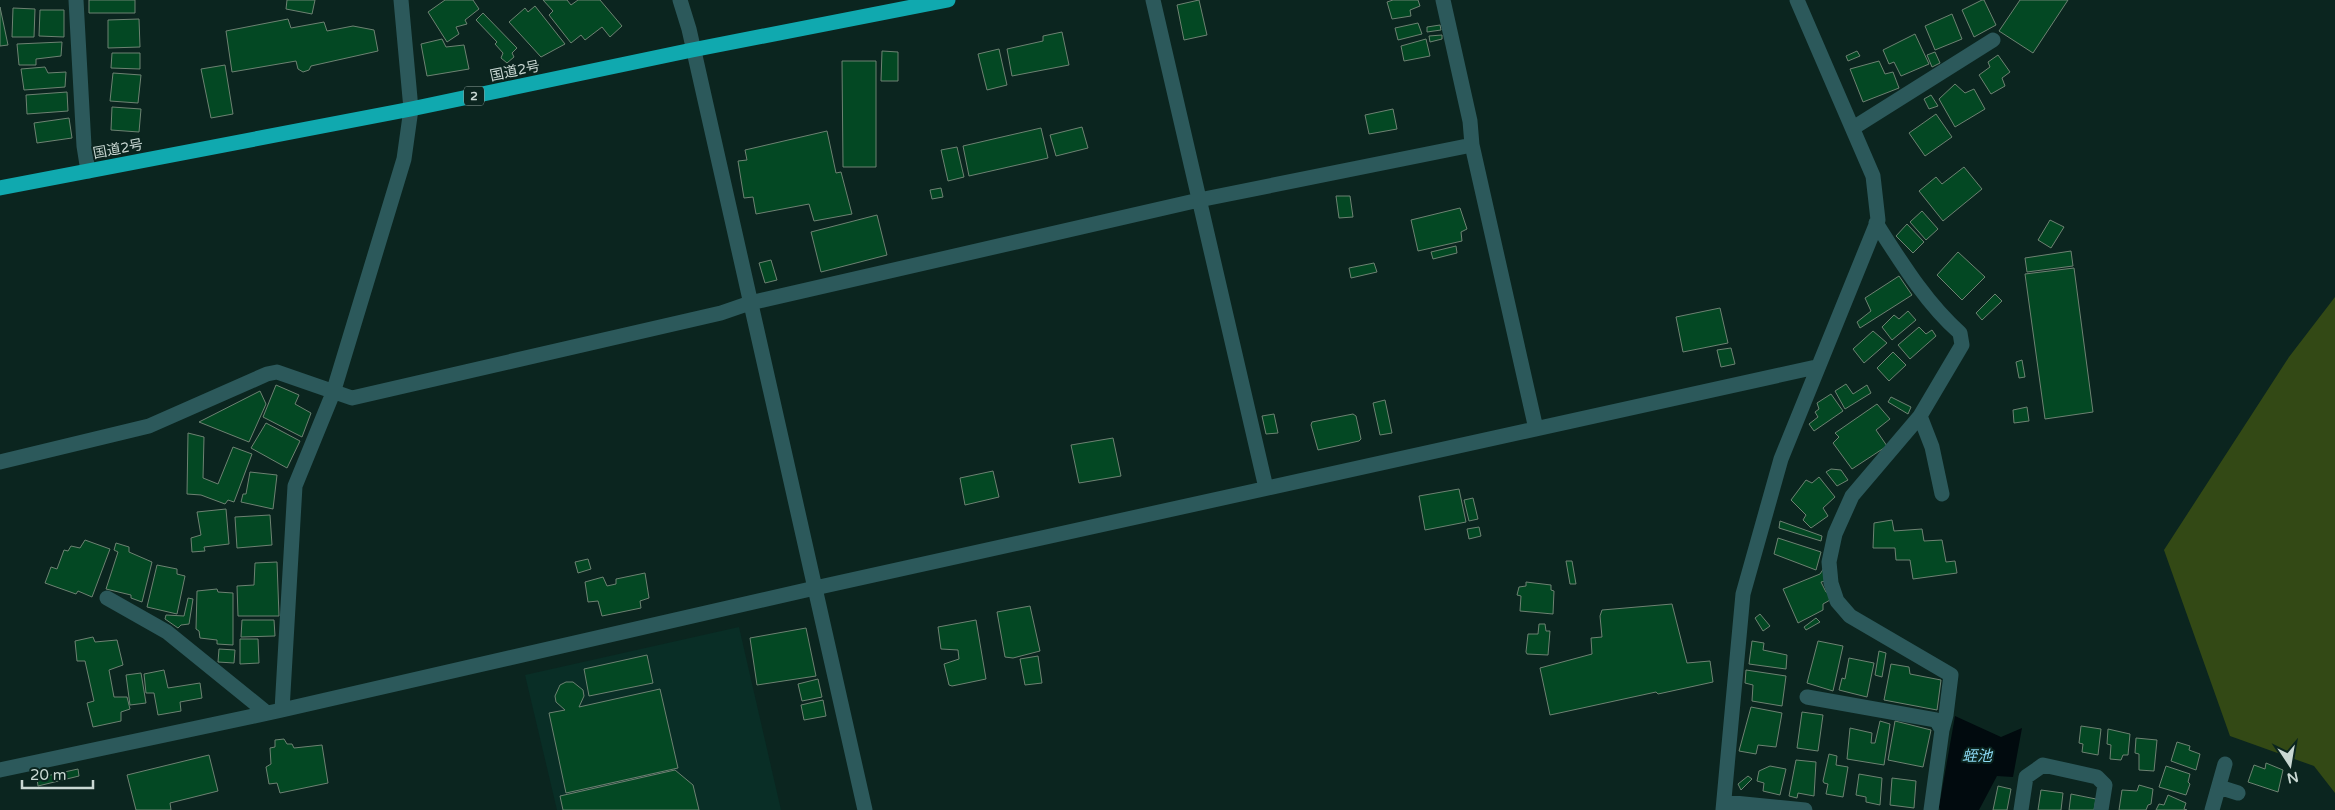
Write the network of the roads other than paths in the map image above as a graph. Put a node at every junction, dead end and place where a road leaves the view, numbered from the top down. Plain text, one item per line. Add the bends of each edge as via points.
1 (76, 0) edge
2 (401, 0) edge
3 (680, 0) edge
4 (948, 0) edge
5 (1153, 0) edge
6 (1443, 0) edge
7 (1797, 0) edge
8 (1993, 40) dead end
9 (692, 50) junction
10 (411, 110) junction
11 (1853, 128) junction
12 (1472, 145) junction
13 (88, 171) junction
14 (0, 188) edge
15 (1199, 200) junction
16 (1876, 223) junction
17 (750, 303) junction
18 (1816, 367) junction
19 (333, 393) junction
20 (1920, 416) junction
21 (1536, 429) junction
22 (0, 462) edge
23 (1266, 488) junction
24 (1942, 494) dead end
25 (816, 588) junction
26 (107, 598) dead end
27 (1807, 697) dead end
28 (282, 710) junction
29 (267, 713) junction
30 (1942, 730) junction
31 (2226, 764) dead end
32 (0, 770) edge
33 (2219, 787) junction
34 (2238, 793) dead end
35 (1724, 806) edge
36 (865, 810) edge
37 (1805, 810) edge
38 (1931, 810) edge
39 (2020, 810) edge
40 (2102, 810) edge
41 (2212, 810) edge

1 - 13 street
2 - 10 street
3 - 9 street
4 - 9 highway, 国道2号 / 2
5 - 15 street
6 - 12 street via 1470,122
7 - 11 street
8 - 11 street
9 - 10 highway, 国道2号 / 2
9 - 17 street
10 - 13 highway, 国道2号 / 2
10 - 19 street via 404,159
11 - 16 street via 1873,176
12 - 15 street
12 - 21 street
13 - 14 highway, 国道2号 / 2
15 - 17 street
15 - 23 street
16 - 18 street
16 - 20 street via 1910,275 1960,334 1962,345
17 - 19 street via 711,315 352,398
17 - 25 street
18 - 21 street
18 - 35 street via 1780,459 1743,594
19 - 22 street via 277,372 267,374 149,426
19 - 28 street via 295,486
20 - 24 street via 1932,447
20 - 30 street via 1852,496 1835,534 1829,562 1837,601 1850,616 1951,675
21 - 23 street
23 - 25 street
25 - 28 street
25 - 36 street
26 - 29 street via 166,632
27 - 30 street via 1936,720
28 - 29 street
29 - 32 street
30 - 38 street
31 - 33 street
33 - 34 street
33 - 41 street
35 - 37 street
39 - 40 street via 2026,777 2043,765 2097,777 2104,785

